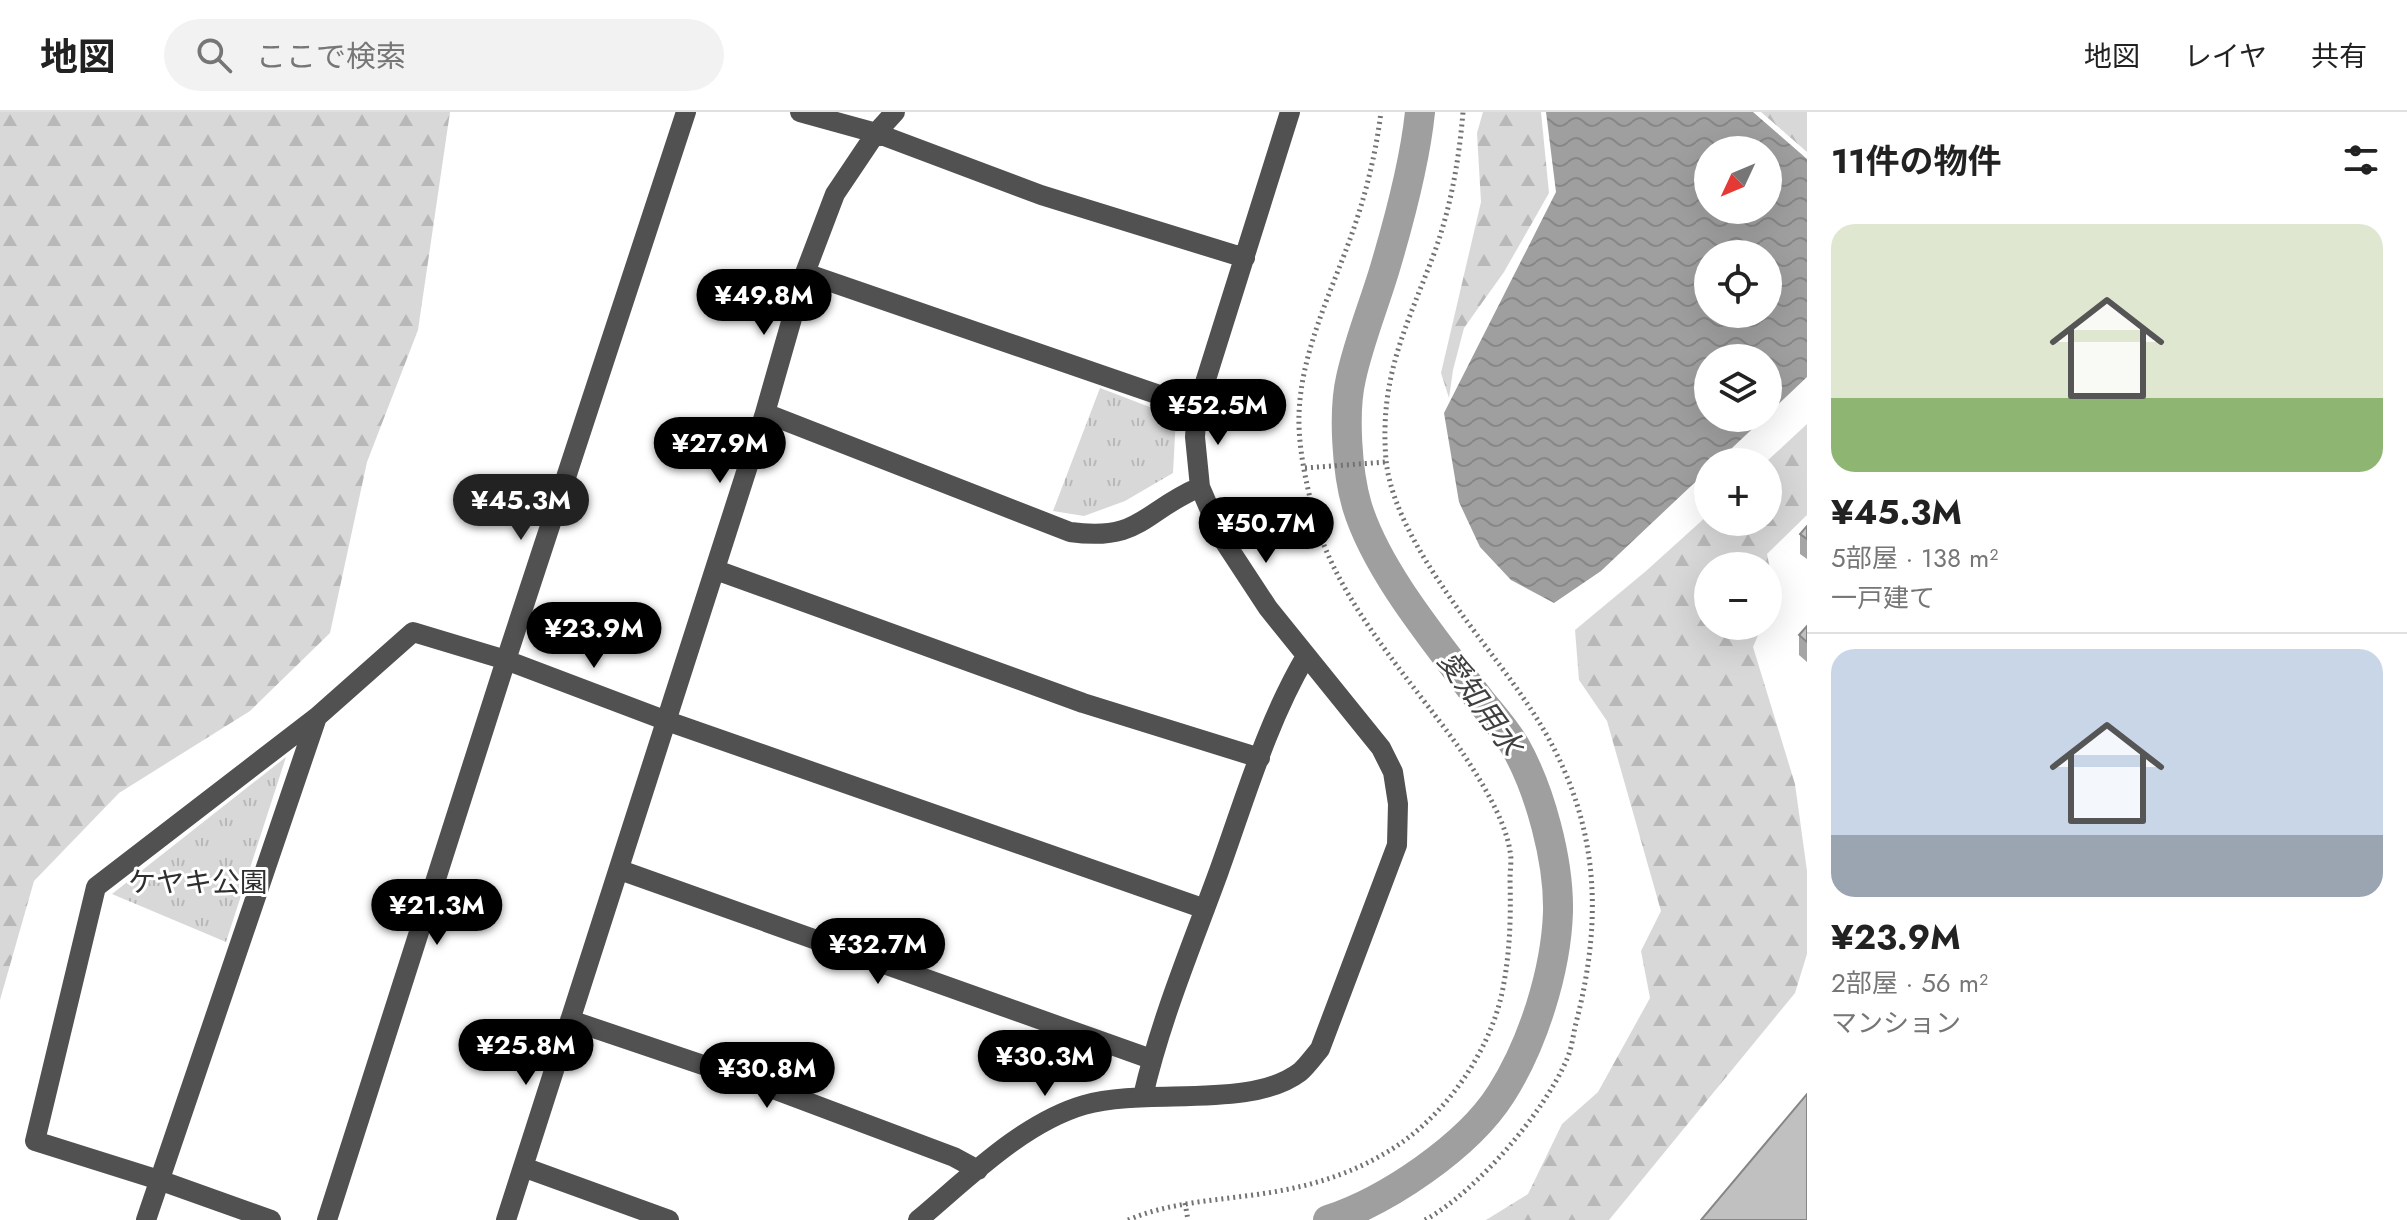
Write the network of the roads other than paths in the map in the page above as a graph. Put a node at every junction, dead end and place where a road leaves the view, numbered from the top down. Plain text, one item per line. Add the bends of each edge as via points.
1 (686, 112) edge
2 (800, 112) edge
3 (895, 112) edge
4 (1286, 113) edge
5 (876, 133) junction
6 (1245, 258) junction
7 (805, 273) junction
8 (1197, 408) junction
9 (765, 413) junction
10 (1200, 487) junction
11 (716, 570) junction
12 (1306, 656) junction
13 (506, 660) junction
14 (317, 717) junction
15 (667, 721) junction
16 (1260, 758) junction
17 (620, 870) junction
18 (1205, 909) junction
19 (570, 1020) junction
20 (1151, 1059) junction
21 (1143, 1096) junction
22 (523, 1167) junction
23 (978, 1170) junction
24 (159, 1180) junction
25 (146, 1220) edge
26 (271, 1220) edge
27 (327, 1220) edge
28 (506, 1220) edge
29 (669, 1220) edge
30 (918, 1220) edge

1 - 13 street
2 - 5 street
3 - 5 street
4 - 6 street
5 - 6 street via 1041,195
5 - 7 street via 835,194
6 - 8 street
7 - 8 street
7 - 9 street
8 - 10 street
9 - 10 street via 1070,532 1119,533
9 - 11 street
10 - 12 street via 1222,538
11 - 15 street
11 - 16 street via 1083,703
12 - 16 street
12 - 21 street via 1381,748 1393,772 1397,845 1320,1049 1300,1072 1248,1093
13 - 14 street via 413,632
13 - 15 street
13 - 27 street
14 - 24 street
14 - 24 street via 96,887 35,1141
15 - 17 street
15 - 18 street
16 - 18 street
17 - 19 street
17 - 20 street
18 - 20 street
19 - 22 street
19 - 23 street via 765,1086
20 - 21 street
21 - 23 street via 1084,1105 1039,1124
22 - 28 street
22 - 29 street
23 - 30 street
24 - 25 street
24 - 26 street

